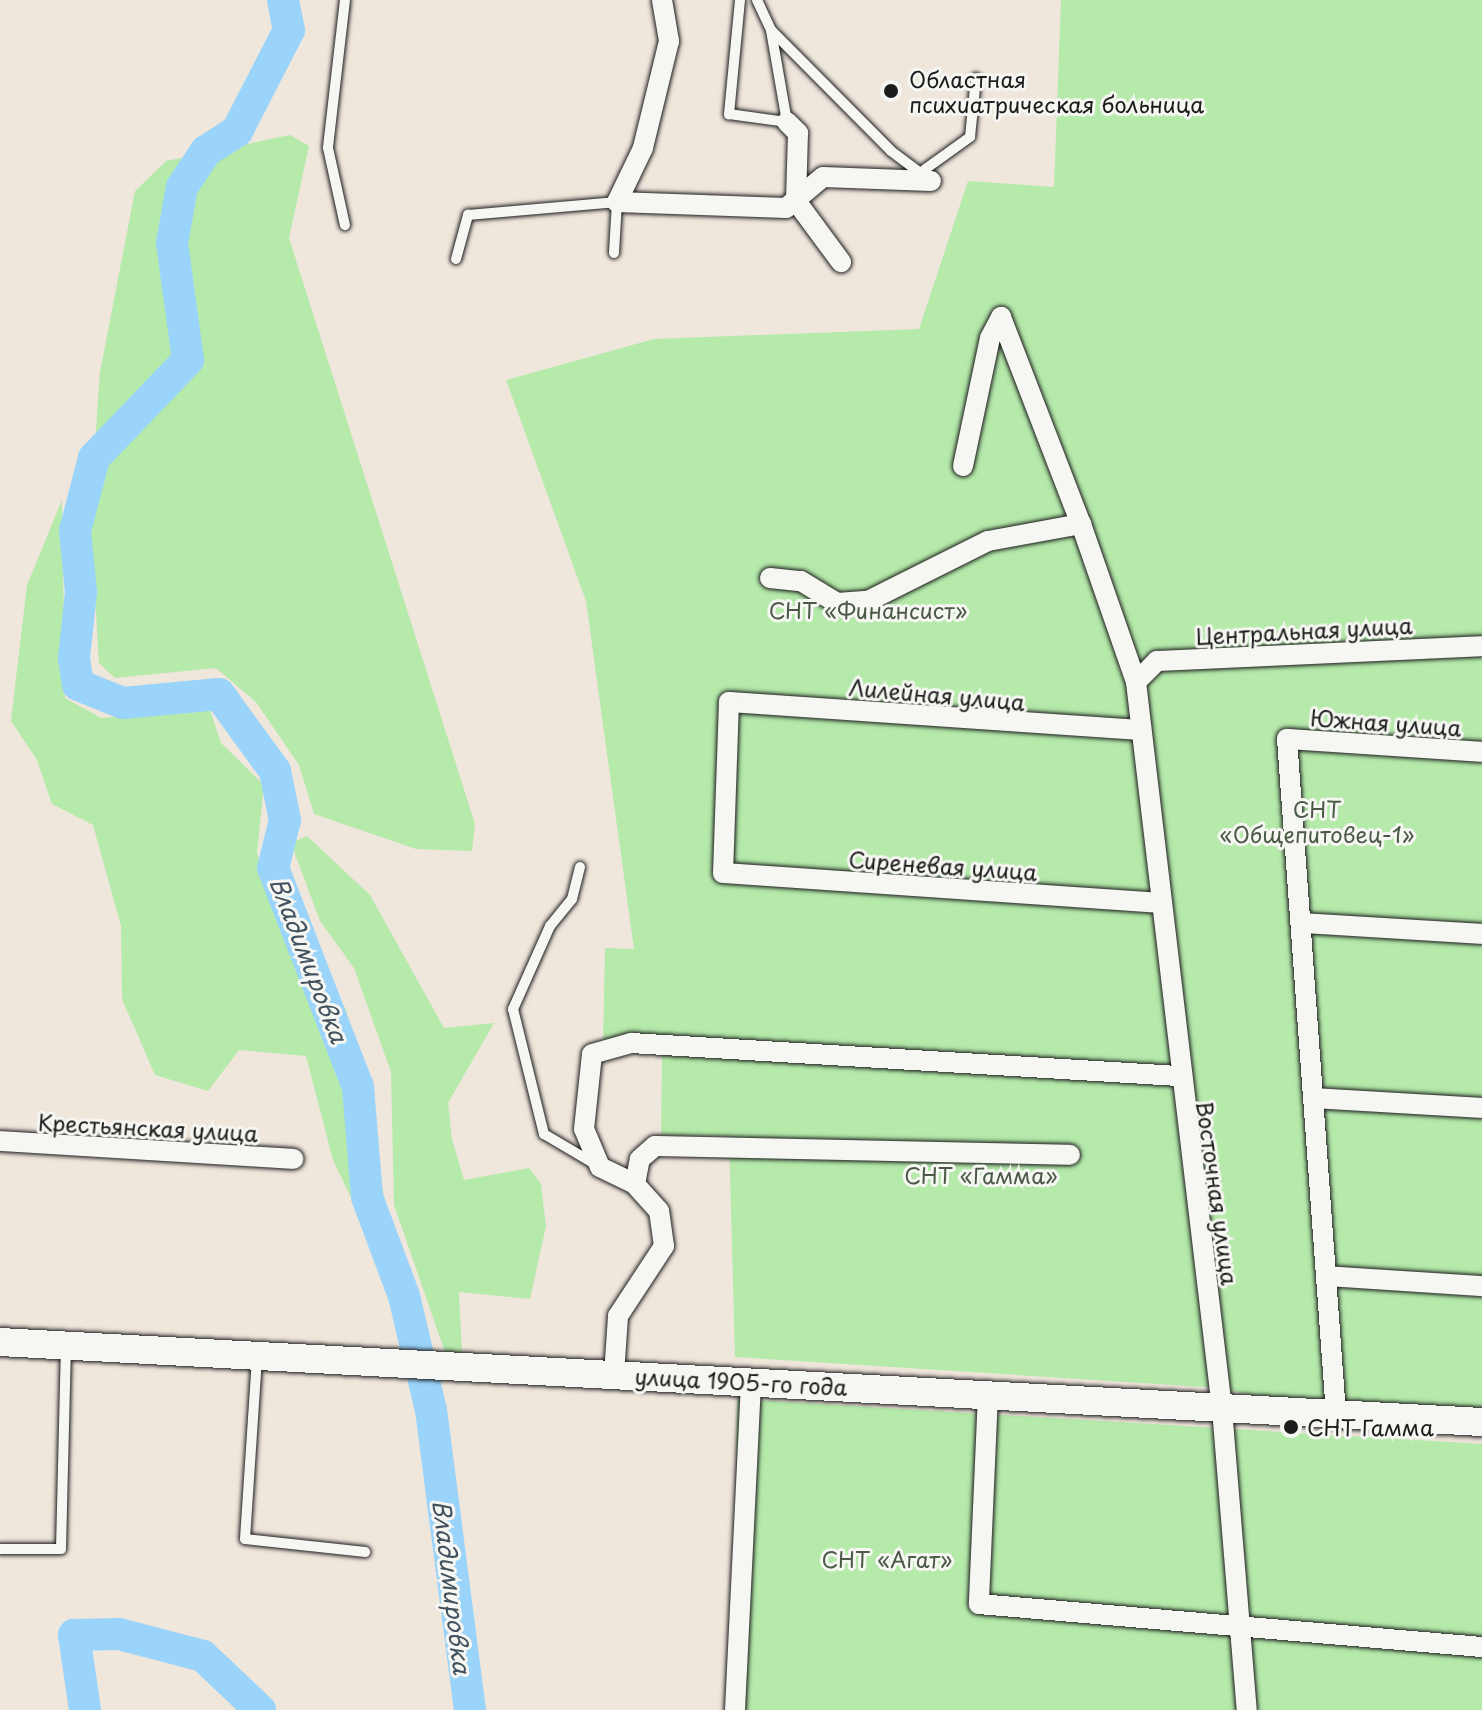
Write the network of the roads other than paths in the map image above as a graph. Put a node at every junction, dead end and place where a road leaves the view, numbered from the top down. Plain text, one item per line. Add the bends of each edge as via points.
1 (345, 0) edge
2 (662, 0) edge
3 (740, 0) edge
4 (757, 0) edge
5 (771, 30) junction
6 (976, 78) dead end
7 (787, 122) junction
8 (928, 175) junction
9 (796, 201) junction
10 (617, 202) junction
11 (345, 225) dead end
12 (614, 253) dead end
13 (456, 259) dead end
14 (841, 262) dead end
15 (963, 466) dead end
16 (1081, 524) junction
17 (770, 578) dead end
18 (1482, 646) edge
19 (1136, 682) junction
20 (1141, 730) junction
21 (1482, 752) edge
22 (580, 867) dead end
23 (723, 873) joint
24 (1159, 903) junction
25 (1302, 923) junction
26 (1482, 934) edge
27 (1178, 1076) junction
28 (1314, 1098) junction
29 (1482, 1108) edge
30 (0, 1141) edge
31 (1070, 1155) dead end
32 (293, 1159) dead end
33 (600, 1167) junction
34 (635, 1184) junction
35 (1326, 1276) junction
36 (1482, 1286) edge
37 (0, 1342) edge
38 (66, 1345) junction
39 (257, 1356) junction
40 (614, 1375) junction
41 (751, 1380) junction
42 (988, 1394) junction
43 (1222, 1409) junction
44 (1336, 1414) junction
45 (1482, 1422) edge
46 (0, 1549) edge
47 (365, 1552) dead end
48 (1239, 1630) junction
49 (1482, 1647) edge
50 (735, 1710) edge
51 (1247, 1710) edge

1 - 11 lane via 328,148
2 - 10 street via 669,41 643,148
3 - 7 lane via 729,114
4 - 5 lane
5 - 7 lane
5 - 8 lane via 891,151
6 - 8 lane via 970,137
7 - 9 street via 798,133
8 - 9 street via 823,177
9 - 10 street via 786,208
9 - 14 street
10 - 12 lane
10 - 13 lane via 468,215
15 - 16 street, Восточная улица via 990,338 1001,317
16 - 17 street via 988,541 868,601 837,603 801,581
16 - 19 street, Восточная улица
18 - 19 street, Центральная улица via 1157,661
19 - 20 street, Восточная улица
20 - 23 street, Лилейная улица via 729,702
20 - 24 street, Восточная улица
21 - 25 street, Южная улица via 1287,739
22 - 33 lane via 572,899 550,926 513,1009 544,1134
23 - 24 street, Сиреневая улица
24 - 27 street, Восточная улица
25 - 26 street
25 - 28 street
27 - 33 street via 631,1043 592,1054 584,1129
27 - 43 street, Восточная улица
28 - 29 street
28 - 35 street
30 - 32 street, Крестьянская улица
31 - 34 street via 655,1146 640,1159
33 - 34 street
34 - 40 street via 659,1211 664,1246 618,1316
35 - 36 street
35 - 44 street
37 - 38 street, улица 1905-го года
38 - 39 street, улица 1905-го года
38 - 46 lane via 61,1549
39 - 40 street, улица 1905-го года
39 - 47 lane via 245,1539
40 - 41 street, улица 1905-го года
41 - 42 street, улица 1905-го года
41 - 50 street
42 - 43 street, улица 1905-го года
42 - 48 street via 979,1604
43 - 44 street, улица 1905-го года
43 - 48 street, Восточная улица
44 - 45 street, улица 1905-го года
48 - 49 street
48 - 51 street, Восточная улица

